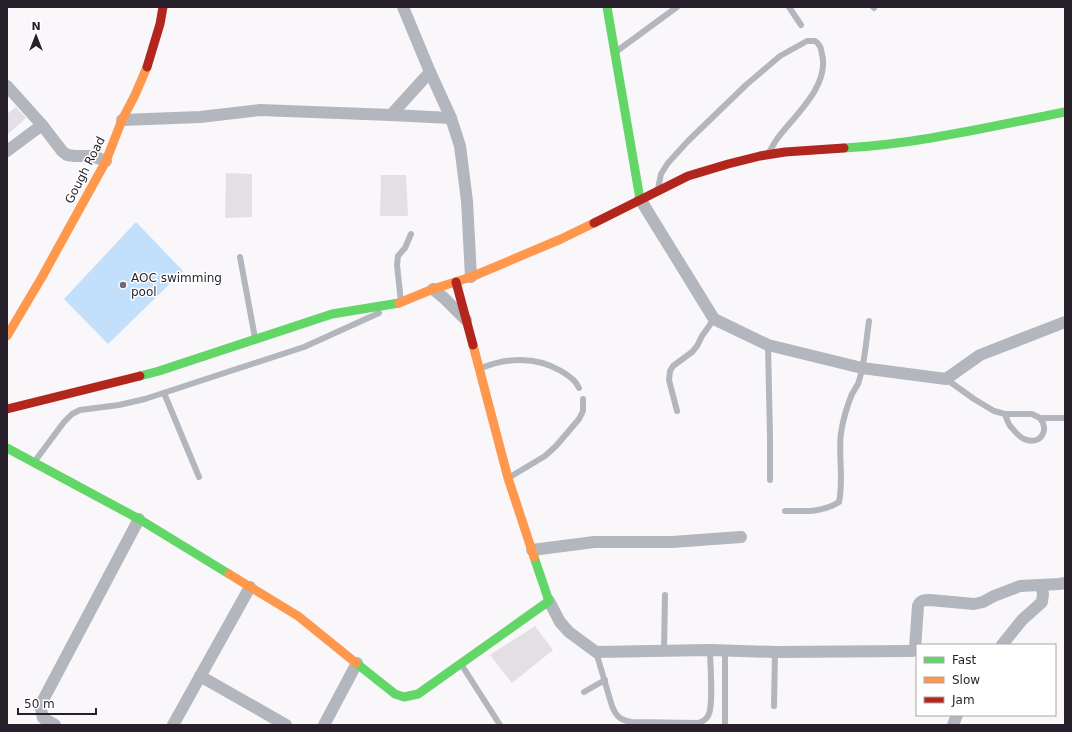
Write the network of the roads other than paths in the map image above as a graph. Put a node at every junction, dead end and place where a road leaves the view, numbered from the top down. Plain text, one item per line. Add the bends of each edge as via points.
1 (163, 7) edge
2 (403, 7) edge
3 (607, 7) edge
4 (677, 7) edge
5 (789, 7) edge
6 (801, 25) dead end
7 (614, 53) junction
8 (430, 72) junction
9 (7, 86) edge
10 (1065, 112) edge
11 (391, 115) junction
12 (452, 118) junction
13 (122, 120) junction
14 (42, 125) junction
15 (7, 151) edge
16 (768, 155) junction
17 (106, 160) junction
18 (658, 191) junction
19 (640, 199) junction
20 (411, 234) dead end
21 (240, 258) dead end
22 (471, 276) junction
23 (456, 282) junction
24 (432, 289) junction
25 (401, 303) junction
26 (714, 319) junction
27 (869, 320) dead end
28 (466, 321) junction
29 (1065, 322) edge
30 (7, 336) edge
31 (255, 339) junction
32 (768, 345) junction
33 (862, 368) junction
34 (479, 369) junction
35 (946, 379) junction
36 (579, 388) dead end
37 (164, 393) junction
38 (583, 399) dead end
39 (7, 409) edge
40 (677, 411) dead end
41 (1005, 414) junction
42 (1040, 418) junction
43 (1065, 418) edge
44 (7, 448) edge
45 (34, 462) junction
46 (200, 477) dead end
47 (508, 478) junction
48 (770, 480) dead end
49 (785, 511) dead end
50 (139, 519) junction
51 (741, 537) dead end
52 (532, 550) junction
53 (1065, 583) edge
54 (1041, 585) junction
55 (250, 587) junction
56 (665, 595) dead end
57 (549, 601) junction
58 (916, 644) edge
59 (1003, 644) edge
60 (916, 647) edge
61 (710, 650) junction
62 (725, 650) junction
63 (664, 651) junction
64 (596, 652) junction
65 (775, 652) junction
66 (357, 663) junction
67 (461, 664) junction
68 (200, 676) junction
69 (605, 680) junction
70 (584, 692) dead end
71 (774, 706) dead end
72 (55, 725) edge
73 (173, 725) edge
74 (286, 725) edge
75 (324, 725) edge
76 (500, 725) edge
77 (725, 725) edge

1 - 13 street, Gough Road via 150,60 136,95
2 - 8 street
3 - 7 street
4 - 7 lane
5 - 6 lane
7 - 19 street
8 - 11 street
8 - 12 street
9 - 14 street
10 - 16 street via 926,139
11 - 12 street
11 - 13 street via 260,110 200,117
12 - 22 street via 464,169
13 - 17 street, Gough Road
14 - 15 street
14 - 17 street via 67,154
16 - 18 street via 688,176
16 - 18 lane via 776,139 806,104 821,78 823,57 821,48 815,41 807,41 780,56 746,85 668,163 661,174
17 - 30 street, Gough Road
18 - 19 street
19 - 22 street via 561,239
19 - 26 street
20 - 25 lane via 398,256
21 - 31 lane
22 - 23 street
23 - 24 street
23 - 28 street
24 - 25 street
24 - 28 street
25 - 31 street via 332,314
25 - 37 lane via 304,347
26 - 32 street
26 - 40 lane via 692,352 670,371 669,380
27 - 33 lane
28 - 34 street
29 - 35 street via 980,355
31 - 39 street via 159,370
32 - 33 street
32 - 48 lane
33 - 35 street
33 - 49 lane via 842,431 839,450 839,502 830,508 819,510
34 - 36 lane via 514,360 539,362 567,374
34 - 47 street
35 - 41 lane via 994,411
37 - 45 lane via 119,405 76,412 64,422
37 - 46 lane
38 - 47 lane via 583,411 579,419 556,446 545,456
41 - 42 lane via 1032,414
41 - 42 lane via 1010,427 1027,440 1041,438 1045,430
42 - 43 lane
44 - 45 street
45 - 50 street
47 - 52 street
50 - 55 street
50 - 72 street via 42,702 43,718
51 - 52 street via 672,542 594,542
52 - 57 street
53 - 54 street
54 - 58 street via 1020,586 974,604 923,600 918,606
54 - 59 street via 1042,602 1022,620
55 - 66 street via 298,616
55 - 68 street
56 - 63 lane
57 - 64 street via 560,622 569,632
57 - 67 street
60 - 65 street via 913,651
61 - 62 street
61 - 63 street
61 - 69 lane via 711,707 705,721 698,723 624,721 615,714
62 - 65 street
62 - 77 lane
63 - 64 street
64 - 69 lane
65 - 71 lane
66 - 67 street via 392,692 407,698 418,694
66 - 75 street
67 - 76 lane
68 - 73 street
68 - 74 street
69 - 70 lane

